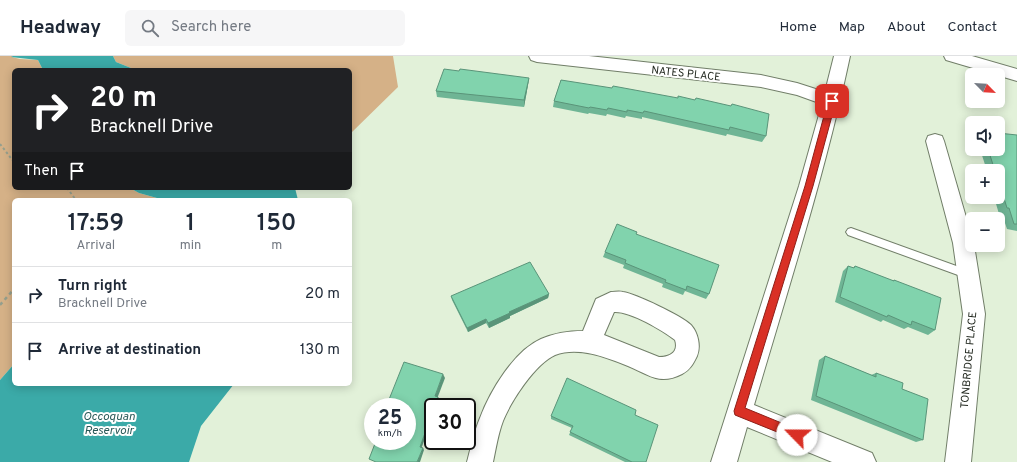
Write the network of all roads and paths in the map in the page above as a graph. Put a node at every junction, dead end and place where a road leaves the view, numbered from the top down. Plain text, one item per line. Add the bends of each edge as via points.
1 (537, 56) edge
2 (842, 56) edge
3 (952, 56) edge
4 (1017, 75) edge
5 (832, 101) junction
6 (934, 141) dead end
7 (0, 144) edge
8 (12, 159) edge
9 (851, 232) dead end
10 (969, 275) junction
11 (12, 291) edge
12 (0, 305) edge
13 (590, 342) dead end
14 (739, 411) junction
15 (480, 462) edge
16 (724, 462) edge
17 (863, 462) edge
18 (958, 462) edge

1 - 5 street, NATES PLACE via 761,82 786,86
2 - 5 street
3 - 4 street
5 - 14 street via 809,186
6 - 10 street, TONBRIDGE PLACE via 963,243
7 - 8 path
9 - 10 lane
10 - 18 street, TONBRIDGE PLACE via 974,314
11 - 12 path
13 - 15 street via 563,343 543,350 522,370 492,419
14 - 16 street
14 - 17 street

